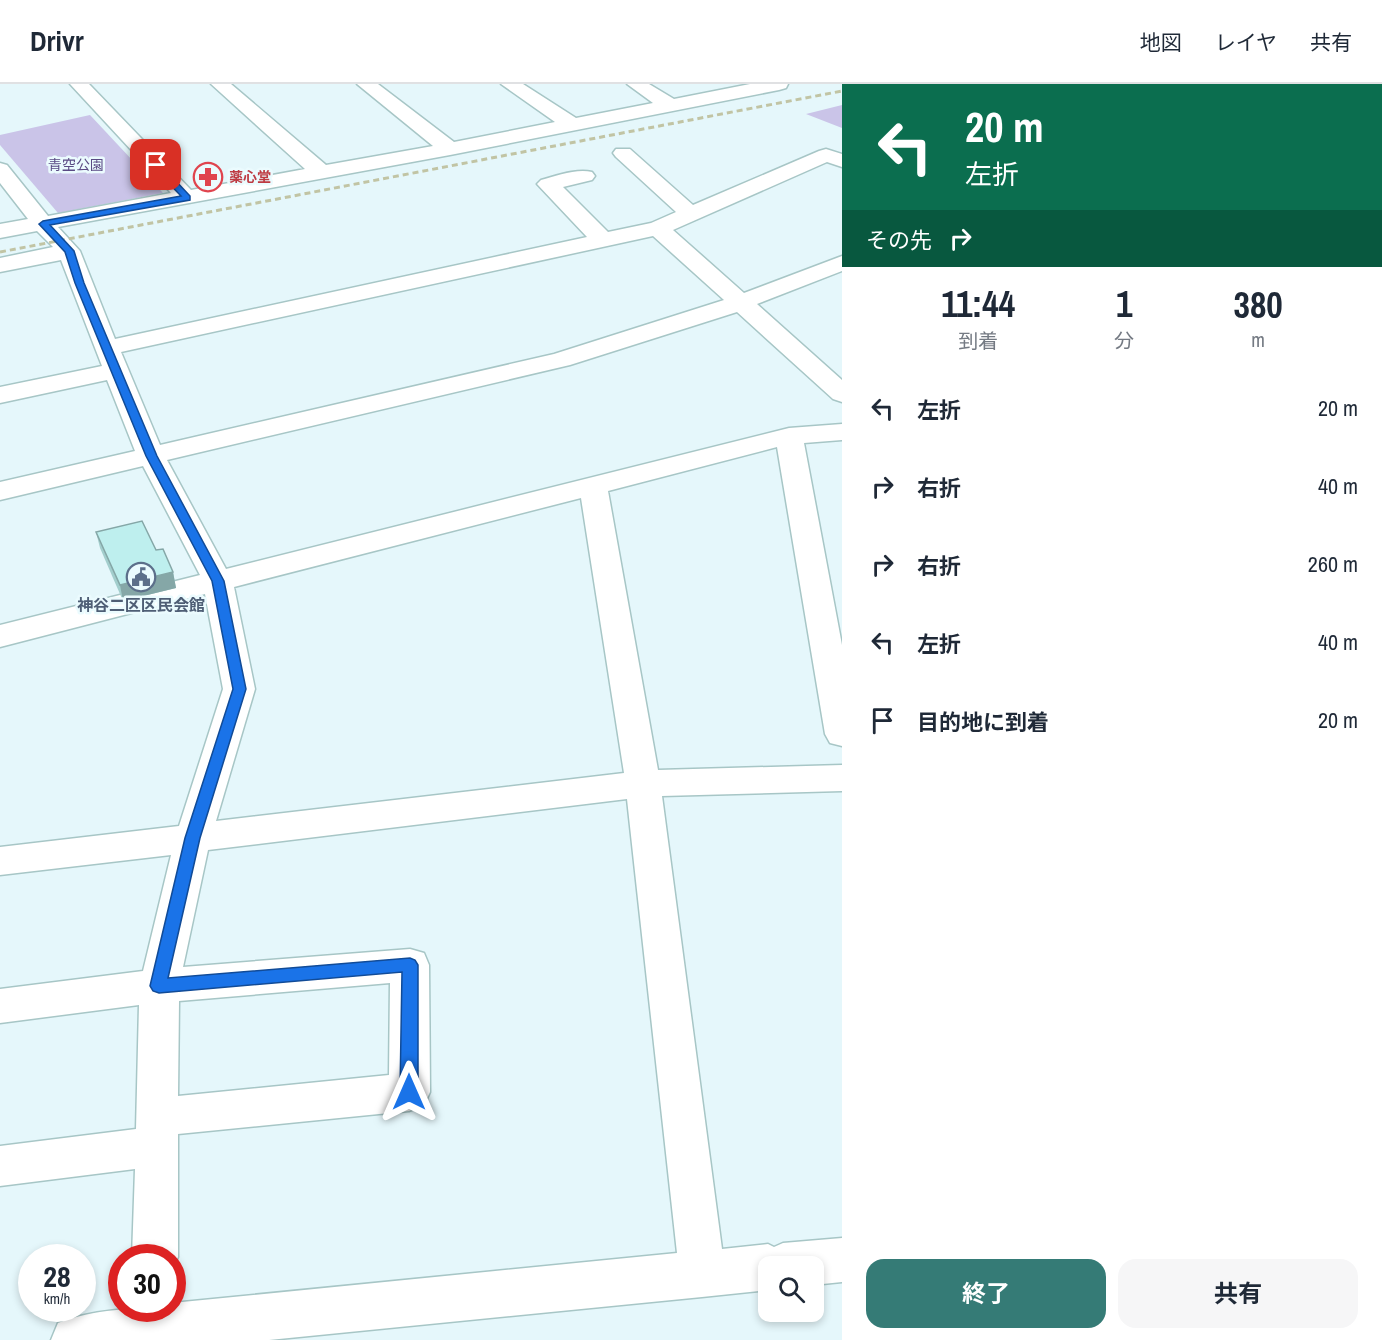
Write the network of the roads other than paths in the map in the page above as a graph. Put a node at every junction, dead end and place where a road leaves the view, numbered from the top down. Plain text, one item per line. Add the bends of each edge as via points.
1 (79, 84) edge
2 (220, 84) edge
3 (366, 84) edge
4 (510, 84) edge
5 (636, 84) edge
6 (779, 84) edge
7 (670, 105) junction
8 (571, 124) junction
9 (450, 148) junction
10 (623, 153) dead end
11 (842, 161) edge
12 (0, 170) edge
13 (321, 173) junction
14 (585, 176) dead end
15 (187, 198) junction
16 (691, 214) junction
17 (43, 224) junction
18 (658, 228) junction
19 (0, 231) edge
20 (603, 240) junction
21 (69, 251) junction
22 (842, 263) edge
23 (0, 266) edge
24 (742, 302) junction
25 (112, 359) junction
26 (842, 394) edge
27 (0, 395) edge
28 (842, 432) edge
29 (789, 436) junction
30 (151, 456) junction
31 (593, 487) junction
32 (0, 491) edge
33 (218, 581) junction
34 (0, 636) edge
35 (842, 734) edge
36 (842, 778) edge
37 (643, 784) junction
38 (193, 838) junction
39 (0, 861) edge
40 (159, 986) junction
41 (0, 1006) edge
42 (157, 1132) junction
43 (0, 1166) edge
44 (155, 1244) edge
45 (842, 1260) edge
46 (824, 1262) edge
47 (758, 1269) edge
48 (702, 1274) junction
49 (155, 1325) edge
50 (75, 1340) edge

1 - 15 street
2 - 13 street
3 - 9 street
4 - 8 street
5 - 7 street
6 - 7 street
7 - 8 street
8 - 9 street
9 - 13 street
10 - 16 street
11 - 16 street via 826,155
12 - 17 street
13 - 15 street
14 - 20 street via 548,184
15 - 17 street
16 - 18 street
17 - 19 street
17 - 21 street
18 - 20 street
18 - 24 street
20 - 25 street
21 - 23 street
21 - 25 street
22 - 24 street
24 - 26 street
24 - 30 street via 561,360
25 - 27 street
25 - 30 street
28 - 29 street
29 - 31 street
29 - 35 street
30 - 32 street
30 - 33 street
31 - 33 street
31 - 37 street
33 - 34 street
33 - 38 street via 239,689
36 - 37 street
37 - 38 street
37 - 48 street
38 - 39 street
38 - 40 street
40 - 41 street
40 - 42 street
40 - 42 street via 410,965 409,1092
42 - 43 street
42 - 44 street
45 - 46 street
47 - 48 street
48 - 49 street
49 - 50 street

